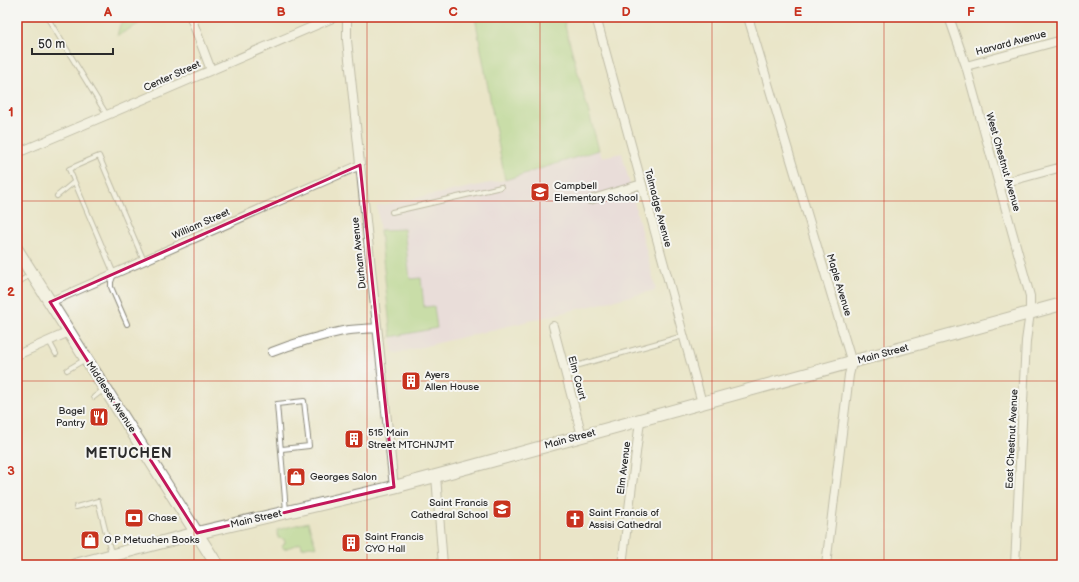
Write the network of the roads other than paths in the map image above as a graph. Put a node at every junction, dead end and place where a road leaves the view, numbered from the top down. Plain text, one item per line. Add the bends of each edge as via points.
1 (47, 17) edge
2 (192, 17) edge
3 (335, 17) edge
4 (347, 17) edge
5 (596, 17) edge
6 (748, 17) edge
7 (949, 17) edge
8 (1062, 40) edge
9 (966, 66) junction
10 (211, 70) junction
11 (108, 115) junction
12 (17, 153) edge
13 (360, 165) junction
14 (1062, 167) edge
15 (74, 182) junction
16 (642, 184) junction
17 (999, 184) junction
18 (500, 187) dead end
19 (57, 196) dead end
20 (590, 200) dead end
21 (392, 212) dead end
22 (17, 250) edge
23 (144, 260) junction
24 (32, 274) junction
25 (114, 274) junction
26 (17, 283) edge
27 (50, 302) junction
28 (1062, 304) edge
29 (1030, 313) junction
30 (127, 324) dead end
31 (553, 326) dead end
32 (377, 328) junction
33 (69, 332) junction
34 (683, 336) junction
35 (49, 341) junction
36 (272, 352) dead end
37 (56, 354) dead end
38 (17, 355) edge
39 (86, 359) junction
40 (852, 363) junction
41 (565, 369) junction
42 (66, 370) dead end
43 (106, 389) junction
44 (94, 397) dead end
45 (702, 403) junction
46 (640, 421) junction
47 (582, 436) junction
48 (282, 449) junction
49 (436, 476) junction
50 (394, 487) junction
51 (76, 507) dead end
52 (286, 512) junction
53 (197, 532) junction
54 (111, 556) junction
55 (97, 562) edge
56 (76, 565) edge
57 (217, 565) edge
58 (443, 565) edge
59 (622, 565) edge
60 (826, 565) edge
61 (1015, 565) edge

1 - 11 lane
2 - 10 street
3 - 10 street, Center Street
4 - 13 street, Durham Avenue via 347,40
5 - 16 street, Talmadge Avenue
6 - 40 street, Maple Avenue
7 - 9 street, West Chestnut Avenue
8 - 9 street, Harvard Avenue
9 - 17 street, West Chestnut Avenue
10 - 11 street, Center Street
11 - 12 street, Center Street
13 - 23 street, William Street
13 - 32 street, Durham Avenue
14 - 17 street
15 - 19 lane
15 - 23 lane via 69,169 99,156
15 - 25 lane
16 - 20 street
16 - 34 street, Talmadge Avenue
17 - 29 street, West Chestnut Avenue via 1030,296
18 - 21 lane
22 - 24 street, Middlesex Avenue
23 - 25 street, William Street
24 - 26 lane
24 - 27 street, Middlesex Avenue
25 - 27 street, William Street
25 - 30 lane via 111,287
27 - 33 street, Middlesex Avenue
28 - 29 street, Main Street
29 - 40 street, Main Street
29 - 61 street, East Chestnut Avenue via 1026,341
31 - 41 street, Elm Court
32 - 36 street via 344,331 300,341
32 - 50 street, Durham Avenue
33 - 35 street
33 - 39 street, Middlesex Avenue
34 - 41 lane
34 - 45 street, Talmadge Avenue
35 - 37 lane
35 - 38 street
39 - 42 lane
39 - 43 street, Middlesex Avenue
40 - 45 street, Main Street
40 - 60 street, Maple Avenue
41 - 47 street, Elm Court
43 - 44 lane
43 - 53 street, Middlesex Avenue
45 - 46 street, Main Street
46 - 47 street, Main Street
46 - 59 street, Elm Avenue
47 - 49 street, Main Street
48 - 48 lane via 308,446 304,401 277,404
48 - 52 lane
49 - 50 street, Main Street
49 - 58 street
50 - 52 street, Main Street
51 - 54 lane via 98,501
52 - 53 street, Main Street
53 - 54 street, Main Street
53 - 57 street, Middlesex Avenue
54 - 55 street, Main Street
55 - 56 street, Main Street

